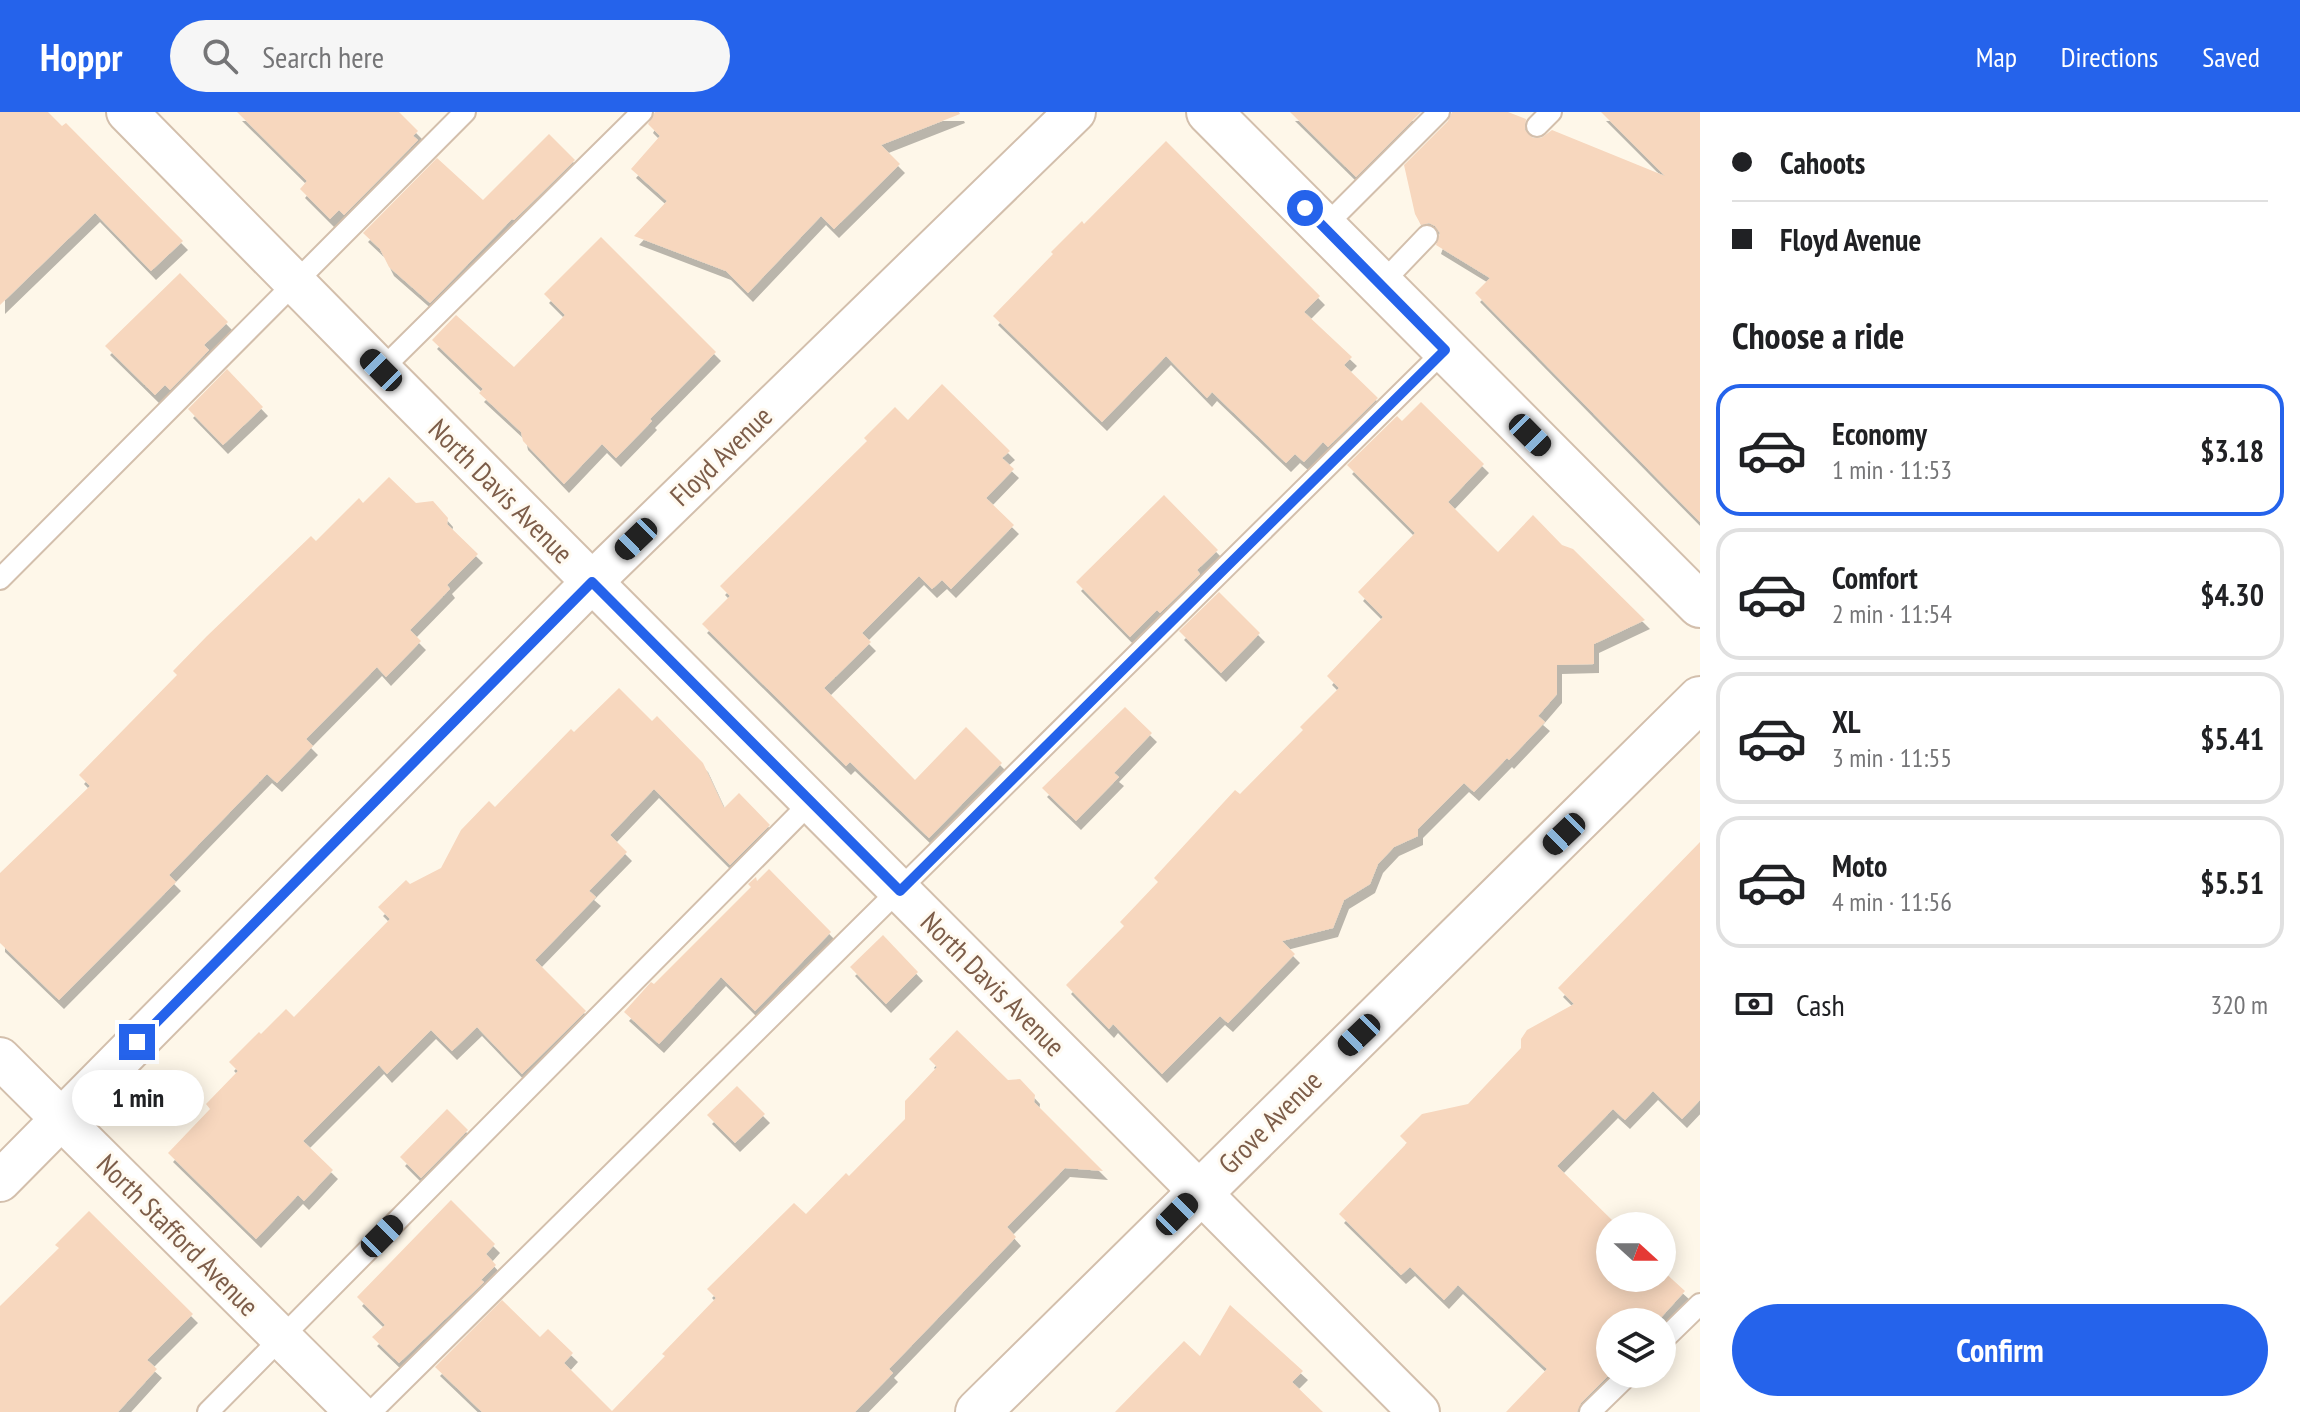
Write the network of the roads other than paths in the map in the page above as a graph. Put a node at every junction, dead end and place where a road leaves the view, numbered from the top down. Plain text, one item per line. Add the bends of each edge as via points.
1 (127, 112) edge
2 (465, 112) edge
3 (642, 112) edge
4 (1075, 112) edge
5 (1209, 112) edge
6 (1439, 112) edge
7 (1324, 227) junction
8 (1427, 236) dead end
9 (294, 283) junction
10 (1381, 284) junction
11 (1445, 350) junction
12 (381, 370) junction
13 (0, 579) edge
14 (592, 582) junction
15 (1700, 605) edge
16 (1700, 699) edge
17 (811, 802) junction
18 (900, 891) junction
19 (0, 1058) edge
20 (61, 1119) junction
21 (0, 1181) edge
22 (1200, 1192) junction
23 (1700, 1304) edge
24 (1676, 1327) edge
25 (281, 1338) junction
26 (1615, 1388) edge
27 (208, 1412) edge
28 (356, 1412) edge
29 (371, 1412) edge
30 (978, 1412) edge
31 (1419, 1412) edge
32 (1590, 1412) edge

1 - 9 street, North Davis Avenue
2 - 9 lane
3 - 12 lane
4 - 14 street, Floyd Avenue
5 - 7 street
6 - 7 lane
7 - 10 street
8 - 10 lane
9 - 12 street, North Davis Avenue
9 - 13 lane
10 - 11 street
11 - 15 street
11 - 18 lane
12 - 14 street, North Davis Avenue
14 - 17 street, North Davis Avenue
14 - 20 street, Floyd Avenue
16 - 22 street, Grove Avenue
17 - 18 street, North Davis Avenue
17 - 25 lane
18 - 22 street, North Davis Avenue
18 - 29 lane
19 - 20 street, North Stafford Avenue
20 - 21 street, Floyd Avenue
20 - 25 street, North Stafford Avenue
22 - 30 street, Grove Avenue
22 - 31 street, North Davis Avenue
23 - 24 lane
25 - 27 lane
25 - 28 street, North Stafford Avenue
26 - 32 lane

